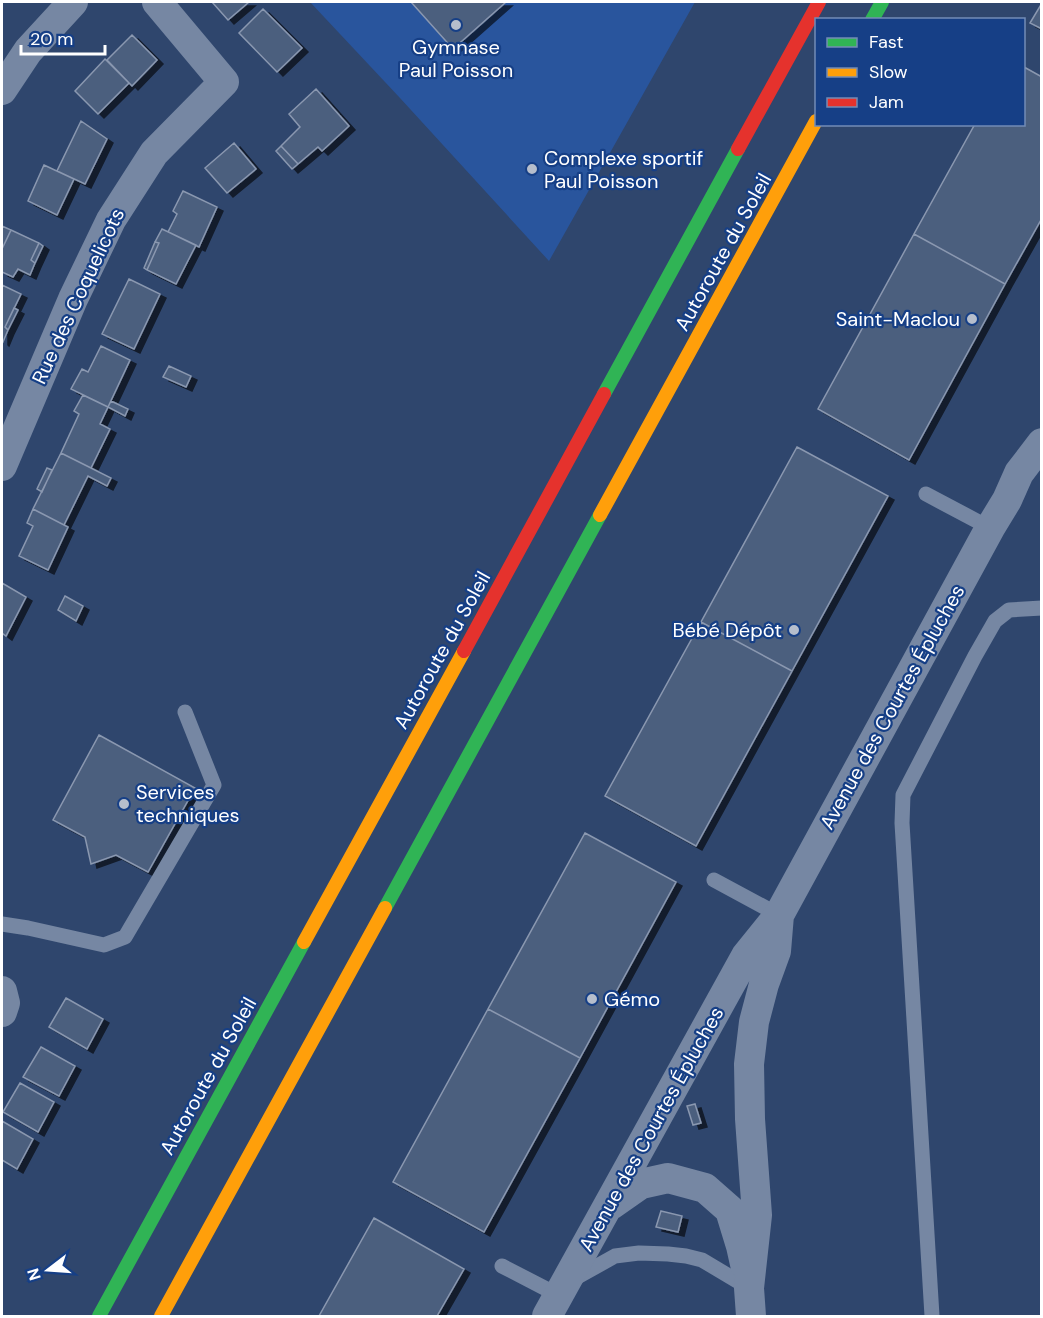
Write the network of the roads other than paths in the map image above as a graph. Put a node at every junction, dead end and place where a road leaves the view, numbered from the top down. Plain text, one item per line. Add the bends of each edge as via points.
1 (73, 2) edge
2 (157, 2) edge
3 (819, 2) edge
4 (882, 2) edge
5 (873, 18) edge
6 (2, 90) edge
7 (815, 123) edge
8 (1041, 443) edge
9 (2, 466) edge
10 (1041, 480) edge
11 (926, 494) dead end
12 (1008, 501) junction
13 (990, 528) junction
14 (1041, 608) edge
15 (184, 712) dead end
16 (714, 880) dead end
17 (779, 915) junction
18 (2, 924) edge
19 (2, 991) edge
20 (2, 1012) edge
21 (609, 1206) junction
22 (502, 1266) dead end
23 (557, 1298) edge
24 (750, 1302) edge
25 (99, 1317) edge
26 (161, 1317) edge
27 (932, 1317) edge

1 - 6 street via 28,51
2 - 9 street, Rue des Coquelicots via 224,82 154,153 111,220
3 - 25 highway, Autoroute du Soleil
4 - 5 highway
7 - 26 highway, Autoroute du Soleil
8 - 12 street, Avenue des Courtes Épluches via 1019,473
10 - 12 street, Avenue des Courtes Épluches
11 - 13 lane
12 - 13 street, Avenue des Courtes Épluches
13 - 17 street, Avenue des Courtes Épluches
14 - 27 lane via 1010,610 995,621 903,795
15 - 18 lane via 214,785 125,937 105,945
16 - 17 lane
17 - 21 street, Avenue des Courtes Épluches via 746,956
17 - 24 street, Avenue des Courtes Épluches via 776,951 754,1022 749,1064 757,1215
19 - 20 street
21 - 23 street, Avenue des Courtes Épluches
21 - 24 street via 640,1184 668,1178 705,1188 730,1210 741,1246
22 - 23 lane
23 - 24 lane via 615,1256 658,1253 702,1260

